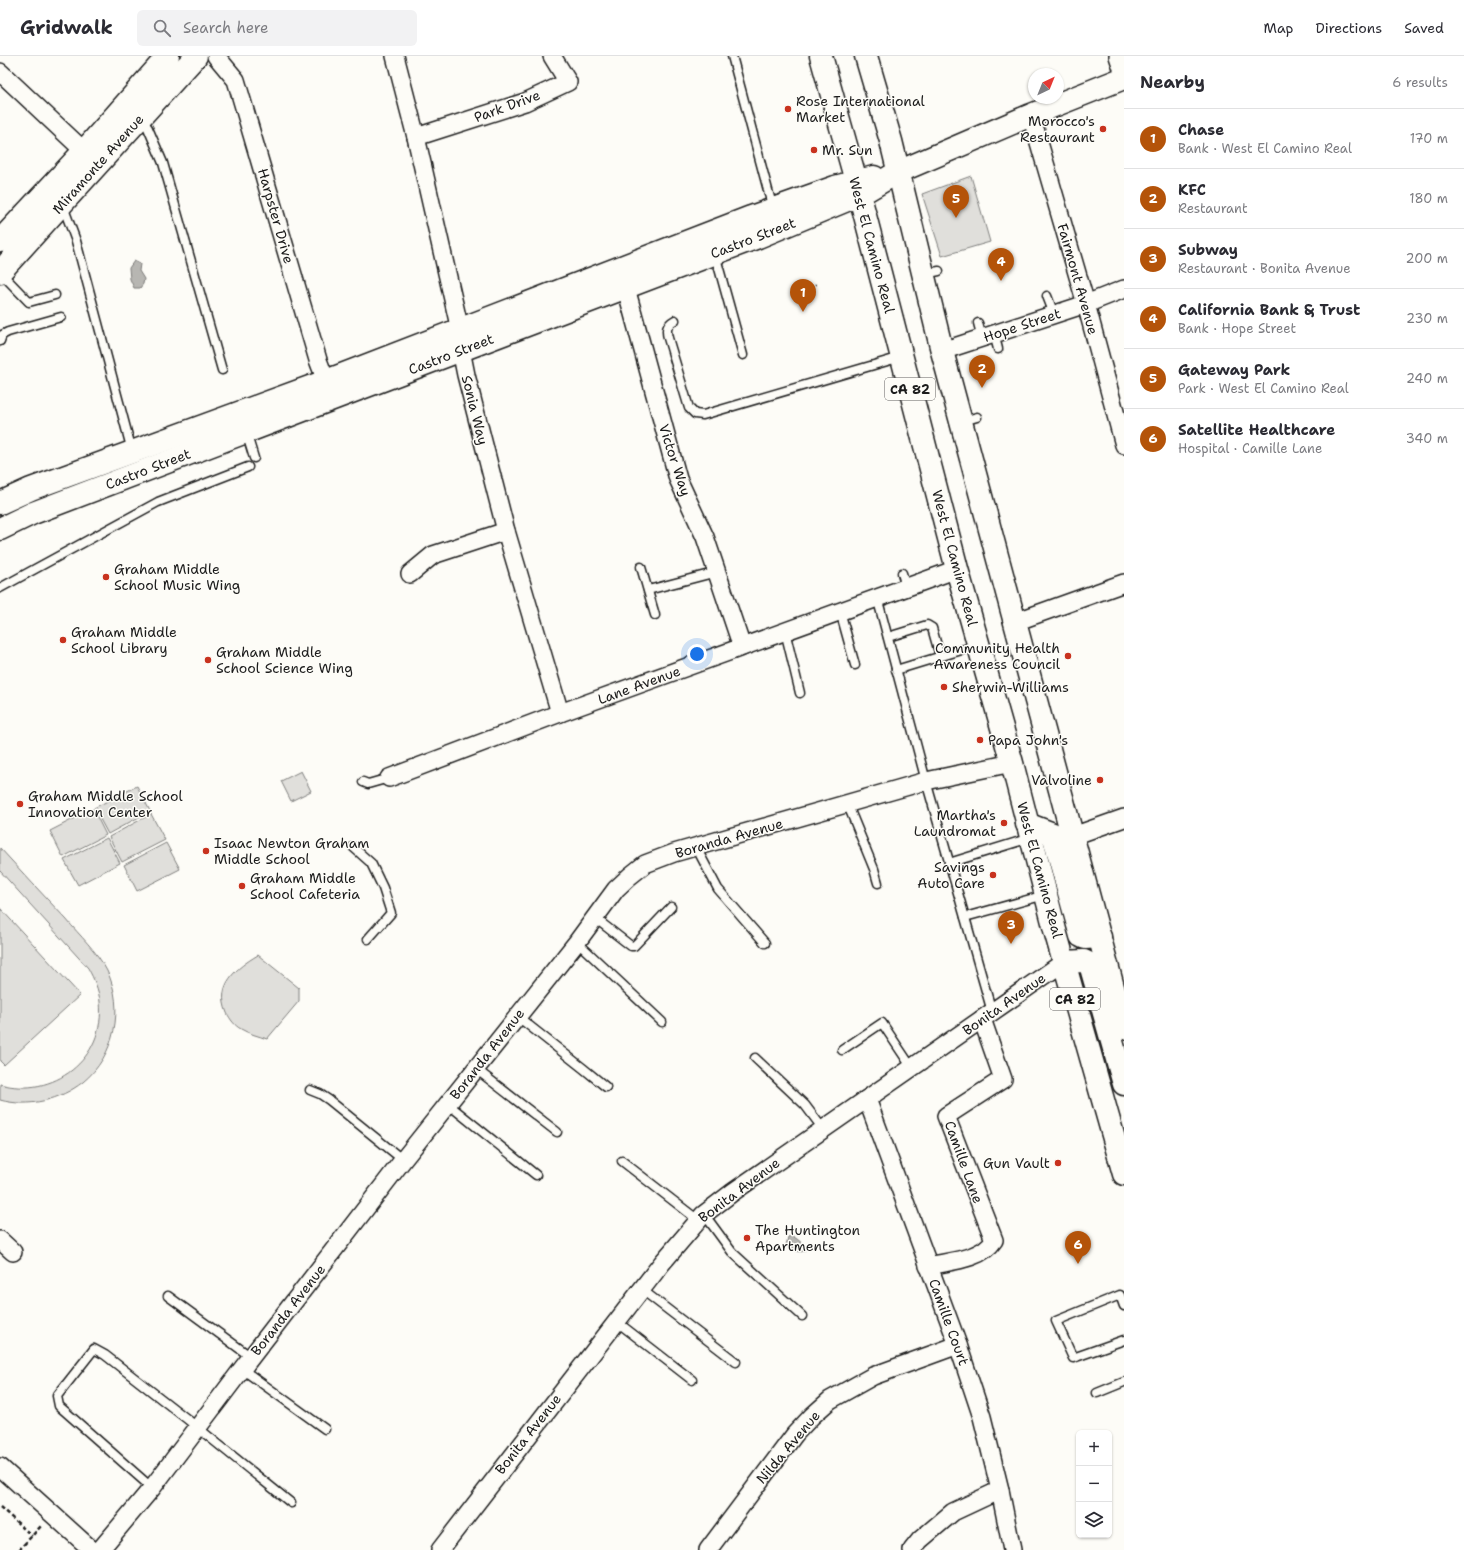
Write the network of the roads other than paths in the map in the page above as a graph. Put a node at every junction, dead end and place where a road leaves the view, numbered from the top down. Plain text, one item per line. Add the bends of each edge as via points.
1 (196, 56) edge
2 (216, 56) edge
3 (395, 56) edge
4 (552, 56) edge
5 (732, 56) edge
6 (821, 56) edge
7 (866, 56) edge
8 (1118, 56) edge
9 (164, 57) edge
10 (0, 72) edge
11 (1124, 74) edge
12 (1124, 78) edge
13 (1031, 114) junction
14 (141, 117) junction
15 (416, 137) junction
16 (84, 151) junction
17 (898, 172) junction
18 (858, 188) junction
19 (62, 203) junction
20 (774, 209) junction
21 (0, 241) edge
22 (715, 253) junction
23 (0, 272) edge
24 (623, 278) junction
25 (1124, 289) edge
26 (55, 295) dead end
27 (1047, 296) dead end
28 (1086, 304) junction
29 (1054, 314) junction
30 (61, 317) dead end
31 (675, 320) dead end
32 (461, 340) junction
33 (0, 341) edge
34 (942, 351) junction
35 (743, 355) dead end
36 (901, 357) junction
37 (222, 370) dead end
38 (326, 381) junction
39 (246, 432) junction
40 (1124, 445) edge
41 (133, 452) junction
42 (254, 458) dead end
43 (248, 467) dead end
44 (0, 503) edge
45 (0, 529) edge
46 (506, 531) junction
47 (641, 567) dead end
48 (957, 569) junction
49 (717, 572) junction
50 (410, 574) dead end
51 (1124, 583) edge
52 (0, 588) edge
53 (648, 590) junction
54 (877, 597) junction
55 (840, 611) junction
56 (655, 615) dead end
57 (1015, 622) junction
58 (785, 631) junction
59 (888, 637) junction
60 (979, 645) junction
61 (742, 647) junction
62 (940, 656) junction
63 (855, 665) dead end
64 (896, 670) junction
65 (800, 693) dead end
66 (560, 713) junction
67 (1012, 763) junction
68 (389, 778) joint
69 (926, 781) junction
70 (363, 782) dead end
71 (847, 803) junction
72 (1124, 818) edge
73 (1029, 831) junction
74 (1073, 836) junction
75 (353, 847) dead end
76 (696, 847) junction
77 (949, 863) junction
78 (878, 883) dead end
79 (1046, 895) junction
80 (671, 907) dead end
81 (965, 917) junction
82 (595, 918) junction
83 (1100, 938) junction
84 (368, 939) dead end
85 (577, 942) junction
86 (765, 943) dead end
87 (1064, 962) junction
88 (517, 1016) junction
89 (987, 1016) junction
90 (662, 1022) dead end
91 (1124, 1028) edge
92 (842, 1050) dead end
93 (755, 1058) dead end
94 (912, 1068) junction
95 (476, 1069) junction
96 (1124, 1084) edge
97 (606, 1087) dead end
98 (310, 1090) dead end
99 (867, 1099) junction
100 (448, 1104) junction
101 (823, 1129) junction
102 (557, 1132) dead end
103 (403, 1160) junction
104 (622, 1161) dead end
105 (1124, 1174) edge
106 (536, 1175) dead end
107 (700, 1218) junction
108 (0, 1240) edge
109 (13, 1252) dead end
110 (928, 1266) junction
111 (641, 1289) junction
112 (168, 1296) dead end
113 (1124, 1306) edge
114 (802, 1316) dead end
115 (616, 1321) junction
116 (1124, 1340) edge
117 (958, 1345) junction
118 (736, 1362) dead end
119 (246, 1363) junction
120 (692, 1380) dead end
121 (1124, 1382) edge
122 (1097, 1393) dead end
123 (197, 1427) junction
124 (325, 1429) dead end
125 (0, 1467) edge
126 (152, 1488) junction
127 (1000, 1490) junction
128 (291, 1503) dead end
129 (92, 1550) edge
130 (100, 1550) edge
131 (440, 1550) edge
132 (708, 1550) edge
133 (912, 1550) edge
134 (1012, 1550) edge

1 - 14 main road, Miramonte Avenue
2 - 38 street, Harpster Drive via 236,80
3 - 15 street, Sonia Way
4 - 15 street, Park Drive via 568,82 524,102
5 - 20 lane
6 - 18 main road, West El Camino Real / CA 82
7 - 17 main road, CA 82
8 - 11 street
9 - 16 main road, Miramonte Avenue
10 - 16 street
12 - 13 main road, Castro Street
13 - 17 main road, Castro Street
13 - 28 street, Fairmont Avenue
14 - 19 main road, Miramonte Avenue
14 - 37 lane via 163,163
15 - 32 street, Sonia Way
16 - 21 main road, Miramonte Avenue
17 - 18 main road, Castro Street
17 - 34 main road, CA 82 via 931,273
18 - 20 main road, Castro Street via 814,194
18 - 22 main road, Castro Street
18 - 36 main road, West El Camino Real / CA 82
19 - 23 main road, Miramonte Avenue
19 - 41 lane via 76,241
20 - 24 main road, Castro Street
22 - 24 main road, Castro Street
22 - 35 lane
23 - 26 lane via 29,302
24 - 32 main road, Castro Street
24 - 49 street, Victor Way via 678,479 705,537
25 - 28 street, Hope Street
27 - 29 lane
28 - 29 street, Hope Street
28 - 40 street, Fairmont Avenue
29 - 34 street, Hope Street
30 - 33 lane via 8,332 2,335
31 - 36 lane via 669,323 666,330 689,408 695,414 703,415
32 - 38 main road, Castro Street
32 - 39 main road, Castro Street
32 - 46 street, Sonia Way via 466,375
34 - 57 main road, CA 82 via 969,419
36 - 48 main road, West El Camino Real / CA 82 via 933,489
38 - 41 main road, Castro Street
39 - 42 lane
39 - 45 main road, Castro Street via 33,513
41 - 44 main road, Castro Street
43 - 52 lane via 158,502
46 - 50 street via 433,555
46 - 66 street, Sonia Way
47 - 53 lane
48 - 54 street, Lane Avenue via 904,580
48 - 60 main road, West El Camino Real / CA 82
49 - 53 lane
49 - 61 street, Victor Way
51 - 57 street
53 - 56 lane
54 - 55 street, Lane Avenue
54 - 59 lane
55 - 58 street, Lane Avenue
55 - 63 lane
57 - 74 main road, CA 82
58 - 61 street, Lane Avenue
58 - 65 lane
59 - 62 lane via 927,625 932,628
59 - 64 lane
60 - 62 lane
60 - 67 main road, West El Camino Real / CA 82
61 - 66 street, Lane Avenue
62 - 64 lane
64 - 69 lane
66 - 68 street, Lane Avenue
67 - 69 street, Boranda Avenue
67 - 73 main road, West El Camino Real / CA 82
68 - 70 lane via 368,784
69 - 71 street, Boranda Avenue
69 - 77 lane
71 - 76 street, Boranda Avenue
71 - 78 lane
72 - 74 street
73 - 77 lane
73 - 79 main road, West El Camino Real / CA 82
73 - 83 main road via 1053,834 1080,936
74 - 83 main road, CA 82
75 - 84 lane via 371,862 391,913
76 - 82 street, Boranda Avenue via 645,864 616,889
76 - 86 lane via 718,889
77 - 81 lane
79 - 81 lane
79 - 87 main road, West El Camino Real / CA 82
80 - 82 lane via 634,946
81 - 89 lane
82 - 85 street, Boranda Avenue
83 - 91 main road, CA 82
85 - 88 street, Boranda Avenue
85 - 90 lane
87 - 89 street, Bonita Avenue
87 - 96 main road via 1084,961 1090,964
87 - 105 main road, West El Camino Real / CA 82
88 - 95 street, Boranda Avenue
88 - 97 lane
89 - 94 street, Bonita Avenue
89 - 110 street, Camille Lane via 1003,1079 946,1116 994,1240 985,1250 973,1256
92 - 94 lane via 882,1023
93 - 101 lane via 805,1105
94 - 99 street, Bonita Avenue
95 - 100 street, Boranda Avenue
95 - 102 lane
98 - 103 lane via 329,1100
99 - 101 street, Bonita Avenue
99 - 110 street, Camille Court
100 - 103 street, Boranda Avenue
100 - 106 lane
101 - 107 street, Bonita Avenue
103 - 119 street, Boranda Avenue
104 - 107 lane
107 - 111 street, Bonita Avenue
107 - 114 lane via 710,1222 732,1252
108 - 109 street
110 - 117 street, Camille Court
111 - 115 street, Bonita Avenue
111 - 118 lane
112 - 119 lane
113 - 116 lane via 1120,1295 1056,1321 1072,1358
115 - 120 lane
115 - 131 street, Bonita Avenue
117 - 127 street, Camille Court via 982,1417
117 - 132 street, Nilda Avenue via 873,1376 830,1400 795,1434
119 - 123 street, Boranda Avenue
119 - 124 lane
121 - 122 lane
123 - 126 street, Boranda Avenue
123 - 126 lane via 94,1349 57,1396 59,1406
123 - 128 lane
125 - 129 street
126 - 130 street, Boranda Avenue
127 - 133 street via 953,1512
127 - 134 street, Camille Court

